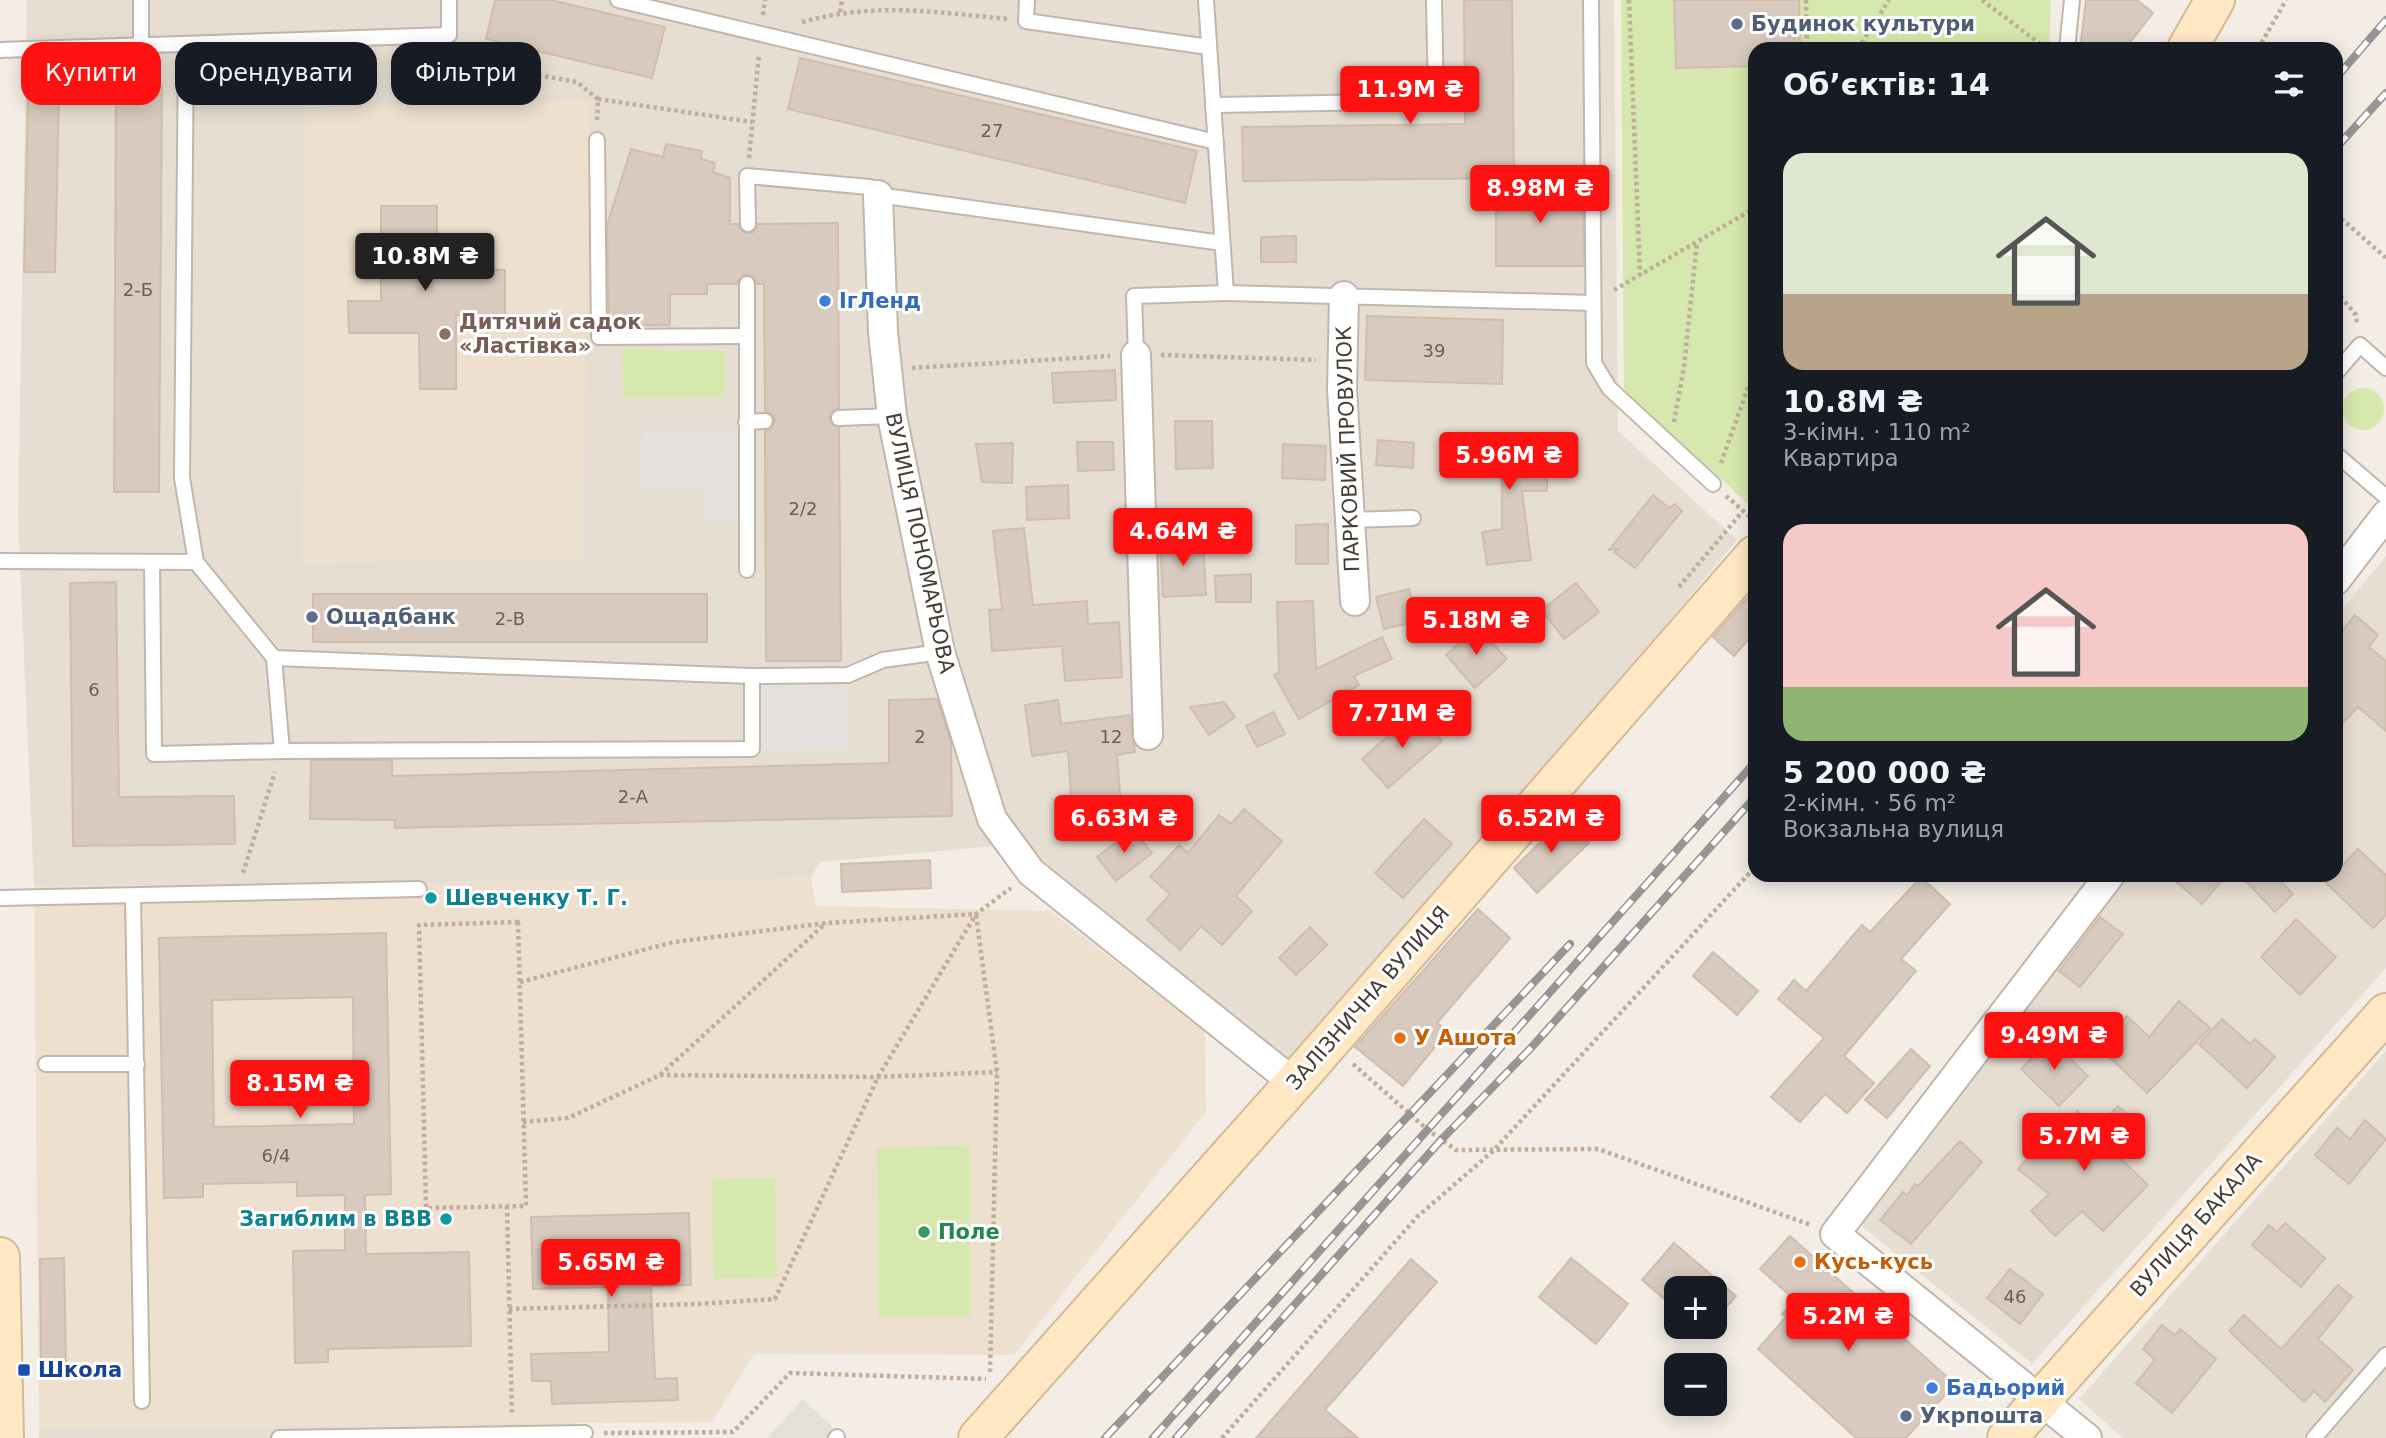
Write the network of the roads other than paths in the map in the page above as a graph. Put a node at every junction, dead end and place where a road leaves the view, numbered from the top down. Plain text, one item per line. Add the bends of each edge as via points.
1 (141, 0) edge
2 (449, 0) edge
3 (618, 0) edge
4 (1027, 0) edge
5 (1206, 0) edge
6 (1434, 0) edge
7 (1591, 0) edge
8 (2071, 0) edge
9 (2215, 0) edge
10 (141, 42) edge
11 (265, 42) edge
12 (2068, 42) edge
13 (2191, 42) edge
14 (1209, 47) junction
15 (21, 49) edge
16 (0, 50) edge
17 (185, 105) edge
18 (1213, 105) junction
19 (597, 140) road end
20 (1216, 142) junction
21 (878, 195) junction
22 (748, 224) dead end
23 (1222, 243) junction
24 (747, 284) dead end
25 (1226, 292) junction
26 (1343, 296) junction
27 (1593, 303) junction
28 (747, 336) junction
29 (1136, 355) joint
30 (2343, 365) edge
31 (2386, 368) edge
32 (892, 416) junction
33 (839, 418) dead end
34 (765, 421) dead end
35 (746, 422) junction
36 (2343, 460) edge
37 (1713, 484) road end
38 (2386, 497) edge
39 (2386, 515) edge
40 (1413, 518) dead end
41 (1350, 520) junction
42 (0, 561) edge
43 (195, 562) junction
44 (152, 563) junction
45 (1748, 563) edge
46 (747, 570) dead end
47 (2343, 571) edge
48 (1355, 601) dead end
49 (940, 652) junction
50 (274, 658) junction
51 (752, 676) junction
52 (1148, 735) dead end
53 (282, 751) junction
54 (2105, 882) edge
55 (419, 889) dead end
56 (133, 896) junction
57 (0, 898) edge
58 (2386, 1013) edge
59 (46, 1064) dead end
60 (137, 1064) junction
61 (1294, 1083) junction
62 (0, 1257) edge
63 (2386, 1355) edge
64 (0, 1357) edge
65 (2041, 1399) junction
66 (142, 1401) dead end
67 (585, 1433) road end
68 (562, 1436) edge
69 (4, 1438) edge
70 (279, 1438) edge
71 (978, 1438) edge
72 (2007, 1438) edge
73 (2087, 1438) edge
74 (2314, 1438) edge

1 - 10 lane
2 - 11 lane via 449,35
3 - 20 lane
4 - 14 lane via 1027,21
5 - 14 lane
6 - 18 lane via 1436,101
7 - 27 lane
8 - 12 lane
9 - 13 street
14 - 18 lane
15 - 16 lane
17 - 43 lane via 182,478
18 - 20 lane
19 - 28 lane via 599,337
20 - 23 lane
21 - 22 lane via 870,187 747,176
21 - 23 lane
21 - 32 street, ВУЛИЦЯ ПОНОМАРЬОВА
23 - 25 lane
24 - 28 lane
25 - 26 lane
25 - 29 lane via 1134,296
26 - 27 lane
26 - 41 street, ПАРКОВИЙ ПРОВУЛОК
27 - 37 lane via 1594,363 1609,388
28 - 35 lane
29 - 52 street
30 - 31 lane via 2360,345
32 - 33 lane
32 - 49 street, ВУЛИЦЯ ПОНОМАРЬОВА
34 - 35 lane
35 - 46 lane
36 - 38 lane
39 - 47 street
40 - 41 lane
41 - 48 street, ПАРКОВИЙ ПРОВУЛОК
42 - 44 lane
43 - 44 lane
43 - 50 lane
44 - 53 lane via 154,754
45 - 61 street, ЗАЛІЗНИЧНА ВУЛИЦЯ
49 - 51 lane via 883,660 848,675
49 - 61 street, ВУЛИЦЯ ПОНОМАРЬОВА via 992,819 1031,872
50 - 51 lane
50 - 53 lane
51 - 53 lane via 752,749
54 - 65 street via 1835,1234
55 - 56 lane
56 - 57 lane
56 - 60 lane
58 - 65 street, ВУЛИЦЯ БАКАЛА
59 - 60 lane
60 - 66 lane
61 - 71 street, ЗАЛІЗНИЧНА ВУЛИЦЯ
62 - 64 street
63 - 74 lane
64 - 69 street
65 - 72 street, ВУЛИЦЯ БАКАЛА
65 - 73 street
67 - 68 lane
68 - 70 lane

